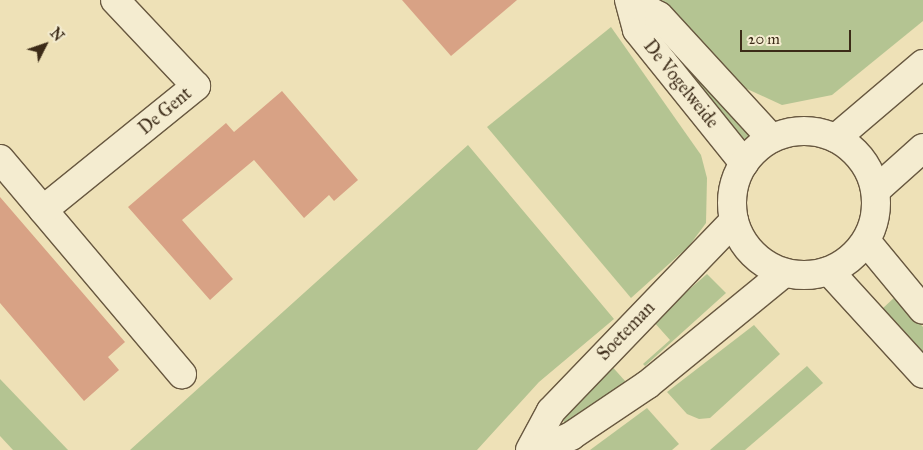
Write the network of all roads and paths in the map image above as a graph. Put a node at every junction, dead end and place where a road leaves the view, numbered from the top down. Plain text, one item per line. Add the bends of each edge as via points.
1 (115, 0) edge
2 (630, 0) edge
3 (923, 64) edge
4 (770, 138) junction
5 (836, 138) junction
6 (923, 148) edge
7 (0, 159) edge
8 (744, 163) junction
9 (876, 190) junction
10 (43, 210) junction
11 (734, 221) junction
12 (866, 241) junction
13 (829, 271) junction
14 (784, 272) junction
15 (923, 310) edge
16 (182, 374) dead end
17 (923, 374) edge
18 (530, 450) edge
19 (538, 450) edge

1 - 10 street, De Gent via 196,86
2 - 4 street, De Vogelweide via 659,16
2 - 8 street, De Vogelweide via 637,30
3 - 5 street
4 - 5 street via 803,130
4 - 8 street
5 - 9 street via 862,159
6 - 9 street
7 - 10 street
8 - 11 street via 732,193
9 - 12 street via 875,216
10 - 16 street
11 - 14 street via 752,253
11 - 18 street, Soeteman via 551,411
12 - 13 street via 850,259
12 - 15 street
13 - 14 street via 814,275
13 - 17 street
14 - 19 street via 647,384 571,436

